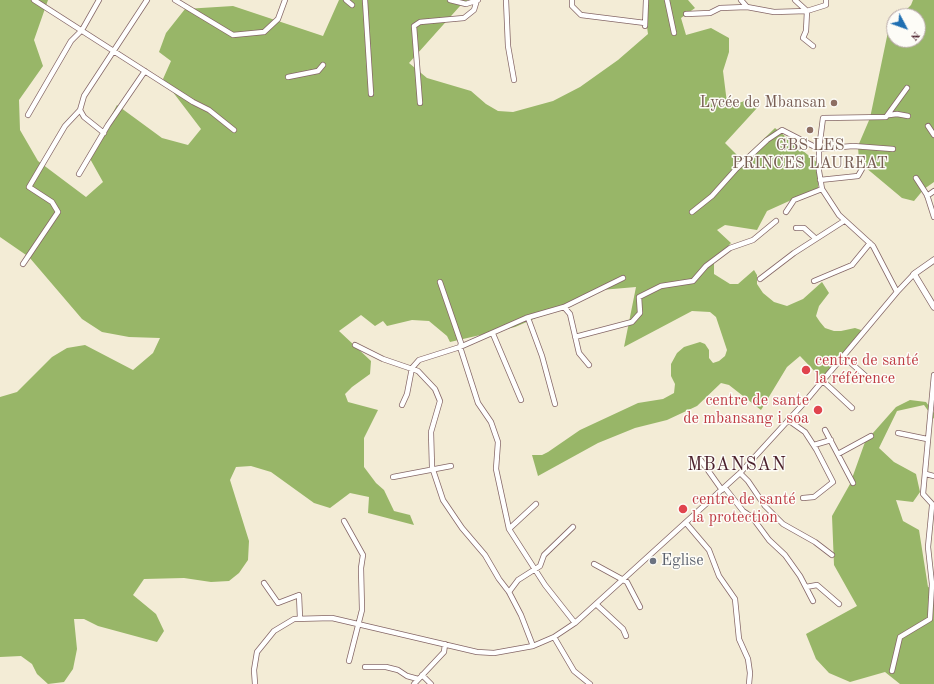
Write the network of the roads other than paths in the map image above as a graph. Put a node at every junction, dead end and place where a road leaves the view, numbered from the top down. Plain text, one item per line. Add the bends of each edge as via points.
1 (34, 0) edge
2 (99, 0) edge
3 (147, 0) edge
4 (174, 0) edge
5 (285, 0) edge
6 (346, 0) edge
7 (364, 0) edge
8 (450, 0) edge
9 (477, 0) edge
10 (506, 0) edge
11 (572, 0) edge
12 (646, 0) edge
13 (667, 0) edge
14 (741, 0) edge
15 (795, 0) edge
16 (826, 0) edge
17 (352, 5) dead end
18 (747, 7) junction
19 (807, 11) junction
20 (686, 14) dead end
21 (82, 30) junction
22 (674, 33) dead end
23 (813, 46) dead end
24 (113, 50) junction
25 (323, 64) dead end
26 (145, 71) junction
27 (288, 77) dead end
28 (514, 80) dead end
29 (907, 88) dead end
30 (371, 94) dead end
31 (420, 103) dead end
32 (80, 110) junction
33 (28, 115) dead end
34 (889, 115) junction
35 (908, 116) dead end
36 (928, 126) dead end
37 (234, 130) dead end
38 (104, 133) junction
39 (934, 135) edge
40 (819, 149) junction
41 (893, 149) dead end
42 (862, 168) dead end
43 (79, 174) dead end
44 (916, 178) dead end
45 (820, 180) junction
46 (822, 189) junction
47 (934, 191) edge
48 (927, 196) junction
49 (692, 212) dead end
50 (786, 212) dead end
51 (934, 218) edge
52 (776, 221) dead end
53 (844, 221) junction
54 (796, 228) dead end
55 (816, 238) junction
56 (870, 243) junction
57 (934, 260) edge
58 (23, 264) dead end
59 (914, 274) junction
60 (624, 278) dead end
61 (760, 279) dead end
62 (814, 281) dead end
63 (440, 282) dead end
64 (897, 292) junction
65 (564, 307) junction
66 (934, 307) edge
67 (528, 318) junction
68 (493, 334) junction
69 (576, 337) junction
70 (355, 344) dead end
71 (460, 347) junction
72 (843, 356) junction
73 (589, 365) dead end
74 (412, 368) junction
75 (934, 376) edge
76 (869, 379) dead end
77 (822, 380) junction
78 (521, 400) dead end
79 (555, 404) dead end
80 (402, 405) dead end
81 (852, 408) dead end
82 (788, 420) junction
83 (825, 430) dead end
84 (898, 433) dead end
85 (871, 436) dead end
86 (927, 439) junction
87 (831, 440) junction
88 (814, 445) junction
89 (838, 454) junction
90 (700, 459) dead end
91 (451, 466) dead end
92 (433, 471) junction
93 (740, 474) junction
94 (926, 474) junction
95 (934, 476) edge
96 (393, 477) dead end
97 (853, 483) dead end
98 (723, 489) junction
99 (803, 498) dead end
100 (536, 504) dead end
101 (933, 506) edge
102 (344, 521) dead end
103 (686, 523) junction
104 (573, 527) dead end
105 (509, 529) junction
106 (832, 555) dead end
107 (594, 564) dead end
108 (535, 569) junction
109 (623, 580) junction
110 (264, 583) dead end
111 (933, 584) edge
112 (806, 587) junction
113 (509, 592) junction
114 (813, 601) dead end
115 (596, 604) junction
116 (839, 604) dead end
117 (640, 607) dead end
118 (300, 618) junction
119 (360, 623) junction
120 (575, 623) junction
121 (626, 636) dead end
122 (554, 637) junction
123 (445, 644) junction
124 (533, 646) junction
125 (349, 661) dead end
126 (365, 667) dead end
127 (892, 671) dead end
128 (422, 675) junction
129 (418, 679) junction
130 (255, 684) edge
131 (414, 684) edge
132 (431, 684) edge
133 (590, 684) edge
134 (750, 684) edge

1 - 21 street
2 - 21 street
3 - 24 street
4 - 5 street via 233,35 264,32 278,19
6 - 17 street
7 - 30 street
8 - 9 street via 462,4
9 - 31 street via 474,10 464,18 420,22 414,26
10 - 28 street via 508,46
11 - 12 street via 572,6 581,15 645,24
13 - 22 street
14 - 18 street
15 - 19 street
16 - 19 street via 826,5
18 - 19 street via 774,12
18 - 20 street via 720,8 710,13
19 - 23 street via 803,38
21 - 24 street
21 - 33 street via 71,41
24 - 26 street
24 - 32 street via 84,96
25 - 27 street via 318,71
26 - 37 street via 209,110
26 - 38 street
29 - 34 street
32 - 38 street via 84,118
32 - 58 street via 65,126 29,187 52,202 58,212
34 - 35 street
34 - 40 street via 883,118 823,118
36 - 39 street
38 - 43 street
40 - 41 street via 853,146
40 - 45 street
40 - 49 street via 782,130 767,140 712,196
42 - 45 street via 858,176
44 - 48 street
45 - 46 street
46 - 50 street via 794,200
46 - 53 street via 834,210
47 - 48 street
48 - 51 street
52 - 69 street via 752,240 730,248 706,266 693,281 661,286 639,297 640,312 632,322
53 - 55 street
53 - 56 street
54 - 55 street via 804,228
55 - 61 street
56 - 62 street via 852,264
56 - 64 street
57 - 59 street
59 - 64 street
59 - 66 street
60 - 65 street
63 - 71 street via 461,343
64 - 72 street
65 - 67 street
65 - 69 street via 570,314
67 - 68 street
67 - 79 street
68 - 71 street
68 - 78 street
69 - 73 street via 579,353
70 - 74 street via 383,359
71 - 74 street via 419,360
71 - 105 street via 478,403 491,422 498,442 496,468
72 - 76 street
72 - 77 street
74 - 80 street
74 - 92 street via 432,384 440,401 431,432
75 - 86 street
77 - 81 street
77 - 82 street
82 - 88 street via 805,432
82 - 93 street
83 - 87 street
84 - 86 street
85 - 89 street
86 - 94 street
87 - 88 street
87 - 89 street
88 - 99 street via 832,482 814,497
89 - 97 street
90 - 98 street
91 - 92 street
92 - 96 street
92 - 113 street via 443,500 485,555
93 - 98 street
93 - 106 street via 783,524
94 - 95 street
94 - 101 street via 922,494
98 - 103 street
98 - 112 street via 784,555
100 - 105 street
101 - 111 street via 928,548
102 - 119 street via 363,555
103 - 109 street
103 - 134 street via 709,550 719,576 735,599 739,639 748,659
104 - 108 street via 544,556 540,566
105 - 108 street
107 - 109 street
108 - 113 street via 518,580
108 - 120 street
109 - 115 street
109 - 117 street via 627,582
110 - 118 street via 278,603 299,595
111 - 127 street via 930,619 900,637
112 - 114 street
112 - 116 street via 817,586
113 - 124 street
115 - 120 street
115 - 121 street via 623,629
118 - 119 street via 325,617
118 - 130 street via 279,626 262,644 255,662
119 - 123 street
119 - 125 street via 356,628
120 - 122 street
122 - 124 street
122 - 133 street via 574,671
123 - 124 street via 464,650 494,653
123 - 128 street via 444,652
126 - 129 street via 386,667
128 - 129 street
128 - 132 street
129 - 131 street

